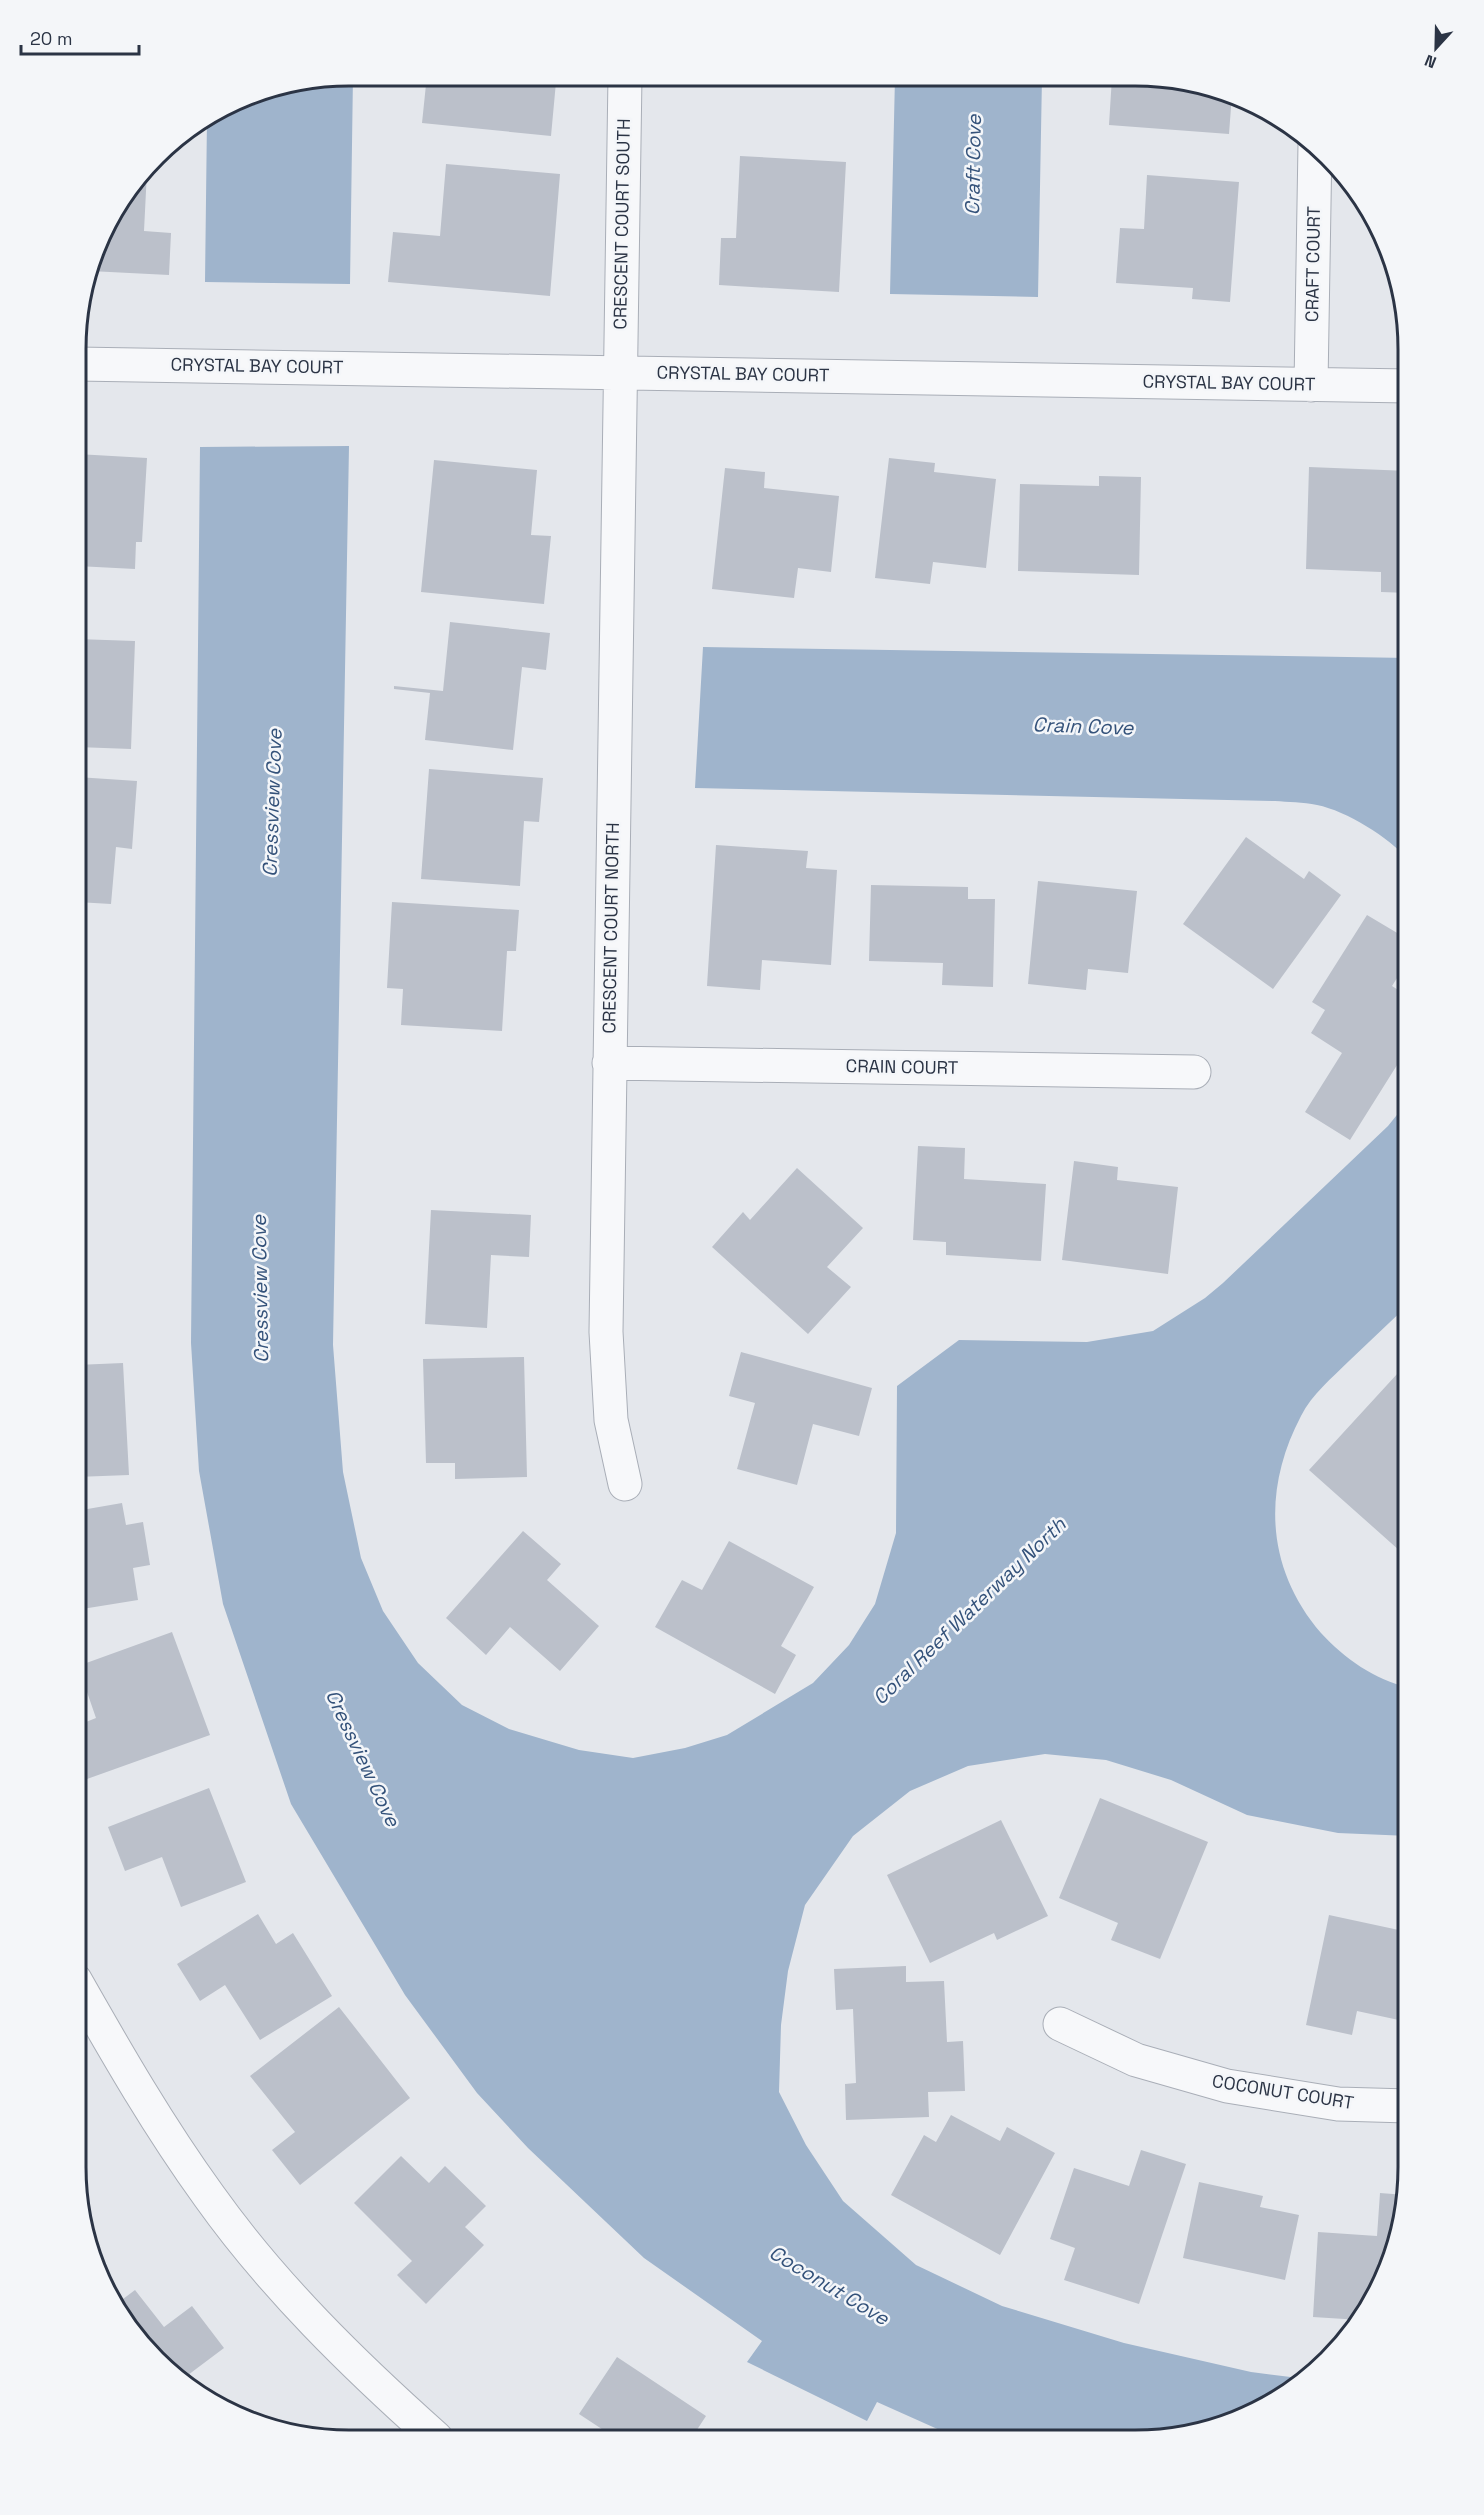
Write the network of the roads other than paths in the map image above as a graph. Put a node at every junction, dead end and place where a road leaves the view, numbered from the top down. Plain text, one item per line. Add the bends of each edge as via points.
1 (625, 86) edge
2 (1315, 156) edge
3 (86, 364) edge
4 (620, 371) junction
5 (1311, 385) junction
6 (1398, 386) edge
7 (609, 1063) junction
8 (1194, 1072) dead end
9 (625, 1484) dead end
10 (86, 2000) edge
11 (1060, 2024) dead end
12 (1398, 2106) edge
13 (427, 2430) edge

1 - 4 street, CRESCENT COURT SOUTH
2 - 5 street, CRAFT COURT
3 - 4 street, CRYSTAL BAY COURT
4 - 5 street, CRYSTAL BAY COURT
4 - 7 street, CRESCENT COURT NORTH
5 - 6 street, CRYSTAL BAY COURT
7 - 8 street, CRAIN COURT
7 - 9 street, CRESCENT COURT NORTH via 608,1370 610,1420
10 - 13 street via 136,2089 210,2199 310,2316
11 - 12 street, COCONUT COURT via 1136,2060 1227,2086 1338,2104

